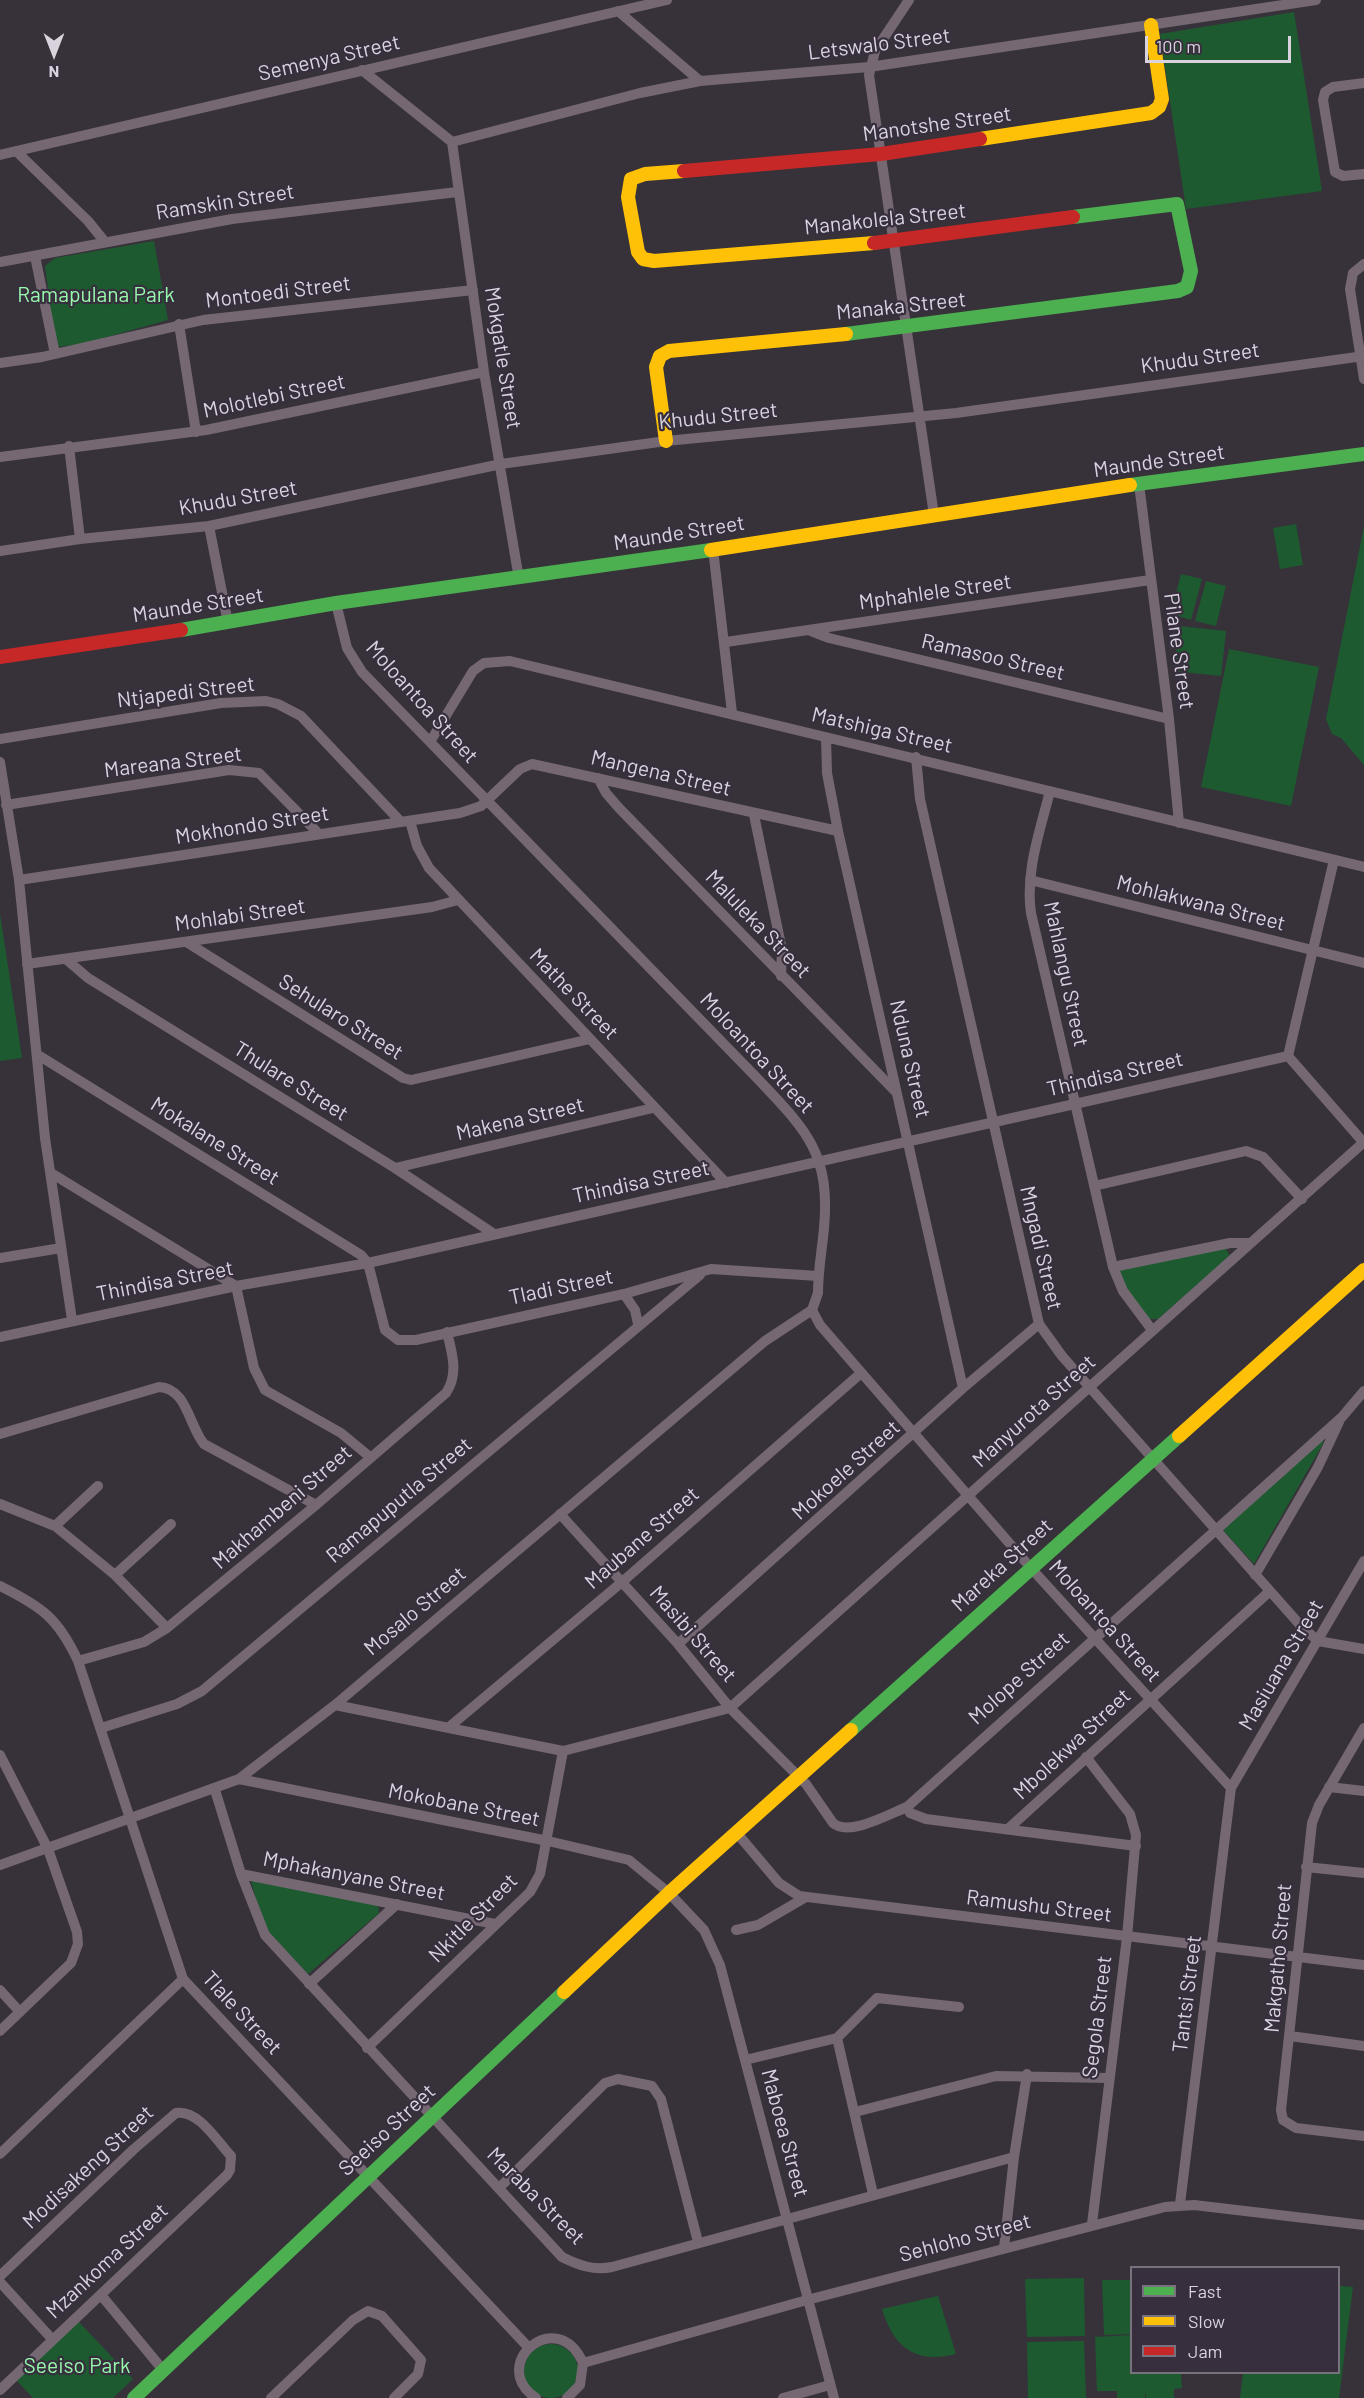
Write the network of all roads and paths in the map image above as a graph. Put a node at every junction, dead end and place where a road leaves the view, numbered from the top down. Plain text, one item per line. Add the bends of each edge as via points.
1 (667, 0) edge
2 (909, 0) edge
3 (1316, 0) edge
4 (618, 11) junction
5 (1150, 25) junction
6 (869, 67) junction
7 (362, 70) junction
8 (700, 81) junction
9 (1364, 83) edge
10 (452, 142) junction
11 (16, 151) junction
12 (881, 154) junction
13 (0, 155) edge
14 (1364, 174) edge
15 (635, 177) joint
16 (458, 192) junction
17 (105, 242) junction
18 (894, 242) junction
19 (1186, 244) joint
20 (35, 256) junction
21 (0, 262) edge
22 (1364, 264) edge
23 (473, 290) junction
24 (179, 324) junction
25 (907, 328) junction
26 (55, 354) junction
27 (1362, 356) edge
28 (0, 363) edge
29 (484, 372) junction
30 (1364, 379) edge
31 (919, 417) junction
32 (196, 432) junction
33 (666, 441) junction
34 (69, 446) junction
35 (1364, 454) edge
36 (0, 457) edge
37 (501, 464) junction
38 (1139, 484) junction
39 (934, 515) junction
40 (209, 526) junction
41 (80, 539) junction
42 (713, 549) junction
43 (0, 551) edge
44 (519, 579) junction
45 (1150, 580) junction
46 (336, 603) junction
47 (228, 623) junction
48 (809, 630) junction
49 (726, 642) junction
50 (0, 657) edge
51 (732, 713) junction
52 (1169, 718) junction
53 (826, 738) junction
54 (0, 739) edge
55 (430, 742) junction
56 (916, 757) junction
57 (0, 762) edge
58 (598, 778) junction
59 (1050, 791) junction
60 (487, 800) junction
61 (6, 805) junction
62 (754, 815) junction
63 (405, 821) junction
64 (1179, 823) junction
65 (838, 831) junction
66 (319, 834) junction
67 (1334, 860) junction
68 (1364, 867) edge
69 (20, 880) junction
70 (1030, 880) junction
71 (458, 900) junction
72 (188, 943) junction
73 (1312, 951) junction
74 (67, 960) junction
75 (1364, 963) edge
76 (27, 964) junction
77 (781, 976) junction
78 (590, 1039) junction
79 (38, 1055) junction
80 (1288, 1056) junction
81 (896, 1092) junction
82 (1075, 1102) junction
83 (653, 1108) junction
84 (992, 1123) junction
85 (909, 1140) junction
86 (1364, 1143) edge
87 (821, 1161) junction
88 (395, 1168) junction
89 (51, 1173) junction
90 (726, 1184) junction
91 (1094, 1186) junction
92 (1302, 1199) junction
93 (494, 1234) junction
94 (1251, 1243) junction
95 (61, 1248) junction
96 (0, 1258) edge
97 (368, 1263) junction
98 (1113, 1267) junction
99 (1364, 1270) edge
100 (705, 1271) junction
101 (818, 1276) junction
102 (236, 1286) junction
103 (624, 1294) junction
104 (812, 1310) junction
105 (72, 1320) junction
106 (639, 1324) junction
107 (1039, 1324) junction
108 (1152, 1330) junction
109 (447, 1332) junction
110 (0, 1337) edge
111 (860, 1374) junction
112 (963, 1388) junction
113 (1090, 1388) junction
114 (1364, 1390) edge
115 (1342, 1417) junction
116 (0, 1434) edge
117 (915, 1434) junction
118 (370, 1457) junction
119 (1153, 1460) junction
120 (98, 1486) dead end
121 (968, 1497) junction
122 (0, 1504) edge
123 (316, 1505) junction
124 (560, 1514) junction
125 (171, 1524) dead end
126 (55, 1526) junction
127 (1214, 1529) junction
128 (1364, 1561) edge
129 (1030, 1568) junction
130 (115, 1575) junction
131 (1255, 1575) junction
132 (622, 1582) junction
133 (0, 1586) edge
134 (1270, 1591) junction
135 (166, 1628) junction
136 (1093, 1637) junction
137 (1318, 1641) junction
138 (678, 1644) junction
139 (1364, 1649) edge
140 (78, 1661) junction
141 (1149, 1699) junction
142 (335, 1705) junction
143 (730, 1708) junction
144 (101, 1728) junction
145 (448, 1728) junction
146 (1364, 1728) edge
147 (563, 1751) junction
148 (0, 1755) edge
149 (1086, 1757) junction
150 (799, 1777) junction
151 (239, 1779) junction
152 (1329, 1787) junction
153 (1231, 1788) junction
154 (215, 1790) junction
155 (1364, 1791) edge
156 (907, 1807) junction
157 (130, 1817) junction
158 (1008, 1829) junction
159 (736, 1832) junction
160 (548, 1840) junction
161 (1136, 1846) junction
162 (48, 1849) junction
163 (0, 1865) edge
164 (1306, 1867) junction
165 (241, 1874) junction
166 (1364, 1874) edge
167 (669, 1893) junction
168 (806, 1897) junction
169 (397, 1904) junction
170 (495, 1924) junction
171 (736, 1930) dead end
172 (1127, 1937) junction
173 (1212, 1946) junction
174 (1296, 1956) junction
175 (1364, 1965) edge
176 (183, 1979) junction
177 (309, 1984) junction
178 (0, 1990) edge
179 (959, 2007) dead end
180 (20, 2012) junction
181 (0, 2031) edge
182 (1290, 2036) junction
183 (837, 2038) junction
184 (1364, 2046) edge
185 (367, 2048) junction
186 (745, 2060) junction
187 (1027, 2074) junction
188 (1109, 2078) junction
189 (855, 2112) junction
190 (433, 2118) junction
191 (1364, 2136) edge
192 (0, 2154) edge
193 (231, 2156) joint
194 (1014, 2157) junction
195 (369, 2176) junction
196 (499, 2188) junction
197 (873, 2194) junction
198 (1180, 2204) junction
199 (788, 2218) junction
200 (1092, 2224) junction
201 (1364, 2225) edge
202 (698, 2242) junction
203 (1004, 2248) junction
204 (0, 2276) edge
205 (0, 2282) edge
206 (101, 2295) junction
207 (807, 2300) junction
208 (52, 2339) junction
209 (529, 2348) junction
210 (583, 2363) junction
211 (163, 2370) junction
212 (830, 2385) junction
213 (0, 2390) edge
214 (526, 2390) junction
215 (134, 2398) edge
216 (271, 2398) edge
217 (394, 2398) edge
218 (518, 2398) edge
219 (536, 2398) edge
220 (567, 2398) edge
221 (783, 2398) edge
222 (834, 2398) edge

1 - 4 street, Semenya Street
2 - 6 street via 875,51
3 - 5 street, Letswalo Street
4 - 7 street, Semenya Street
4 - 8 street
5 - 6 street, Letswalo Street
5 - 12 street, Manotshe Street via 1162,99 1155,110
6 - 8 street, Letswalo Street
6 - 12 street
7 - 10 street
7 - 11 street, Semenya Street
8 - 10 street, Letswalo Street
9 - 14 street via 1333,87 1325,92 1323,105 1335,172 1343,176
10 - 16 street, Mokgatle Street
11 - 13 street, Semenya Street
11 - 17 street
12 - 15 street, Manotshe Street
12 - 18 street
15 - 18 street, Manakolela Street via 629,183 628,197 638,252 643,259
16 - 17 street, Ramskin Street via 242,218
16 - 23 street, Mokgatle Street
17 - 20 street, Ramskin Street
18 - 19 street, Manakolela Street via 1168,203 1179,207
18 - 25 street
19 - 25 street, Manaka Street via 1191,280 1178,291
20 - 21 street, Ramskin Street
20 - 26 street
22 - 27 street via 1353,273 1350,289
23 - 24 street, Montoedi Street
23 - 29 street, Mokgatle Street
24 - 26 street, Montoedi Street
24 - 32 street
25 - 31 street
25 - 33 street, Manaka Street via 663,353 656,367
26 - 28 street, Montoedi Street
27 - 30 street
27 - 31 street, Khudu Street
29 - 32 street, Molotlebi Street
29 - 37 street, Mokgatle Street
31 - 33 street, Khudu Street
31 - 39 street
32 - 34 street, Molotlebi Street
33 - 37 street, Khudu Street
34 - 36 street, Molotlebi Street
34 - 41 street
35 - 38 street, Maunde Street
37 - 40 street, Khudu Street
37 - 44 street, Mokgatle Street
38 - 39 street, Maunde Street
38 - 45 street, Pilane Street
39 - 42 street, Maunde Street
40 - 41 street, Khudu Street
40 - 47 street
41 - 43 street, Khudu Street
42 - 44 street, Maunde Street
42 - 49 street
44 - 46 street, Maunde Street
45 - 48 street, Mphahlele Street
45 - 52 street, Pilane Street
46 - 47 street, Maunde Street
46 - 55 street, Moloantoa Street via 352,658
47 - 50 street, Maunde Street
48 - 49 street, Mphahlele Street
48 - 52 street, Ramasoo Street via 829,638
49 - 51 street
51 - 53 street, Matshiga Street
51 - 55 street, Matshiga Street via 510,661 492,661 472,671
52 - 64 street, Pilane Street
53 - 56 street, Matshiga Street
53 - 65 street, Nduna Street via 827,773
54 - 63 street, Ntjapedi Street via 221,703 266,701 301,716
55 - 60 street, Moloantoa Street
56 - 59 street, Matshiga Street
56 - 84 street, Mngadi Street via 920,799
57 - 61 street
58 - 60 street, Mangena Street via 532,764 520,769
58 - 62 street, Mangena Street
58 - 77 street, Maluleka Street via 612,801
59 - 64 street, Matshiga Street
59 - 70 street, Mahlangu Street
60 - 63 street, Mokhondo Street via 460,813
60 - 87 street, Moloantoa Street via 777,1099
61 - 66 street, Mareana Street via 229,770 251,771 268,780
61 - 69 street
62 - 65 street, Mangena Street
62 - 77 street via 782,950
63 - 66 street, Mokhondo Street
63 - 71 street, Mathe Street via 424,861
64 - 67 street, Matshiga Street
65 - 81 street, Nduna Street
66 - 69 street, Mokhondo Street
67 - 68 street, Matshiga Street
67 - 73 street
69 - 76 street
70 - 73 street, Mohlakwana Street
70 - 82 street, Mahlangu Street via 1031,913
71 - 72 street, Mohlabi Street
71 - 78 street, Mathe Street
72 - 74 street, Mohlabi Street
72 - 78 street, Sehularo Street via 411,1080
73 - 75 street, Mohlakwana Street
73 - 80 street
74 - 76 street, Mohlabi Street
74 - 88 street, Thulare Street via 88,978
76 - 79 street
77 - 81 street, Maluleka Street
78 - 83 street, Mathe Street
79 - 89 street
79 - 97 street, Mokalane Street via 361,1255
80 - 82 street, Thindisa Street
80 - 86 street
81 - 85 street, Nduna Street
82 - 84 street, Thindisa Street
82 - 91 street, Mahlangu Street
83 - 88 street, Makena Street
83 - 90 street, Mathe Street
84 - 85 street, Thindisa Street
84 - 107 street, Mngadi Street
85 - 87 street, Thindisa Street
85 - 112 street, Nduna Street
86 - 92 street, Manyurota Street
87 - 90 street, Thindisa Street
87 - 101 street, Moloantoa Street via 825,1199
88 - 93 street, Thulare Street
89 - 95 street
89 - 102 street
90 - 93 street, Thindisa Street
91 - 92 street via 1246,1151 1263,1157
91 - 98 street, Mahlangu Street
92 - 94 street, Manyurota Street
93 - 97 street, Thindisa Street
94 - 98 street via 1230,1243
94 - 108 street, Manyurota Street
95 - 96 street
95 - 105 street
97 - 102 street, Thindisa Street
97 - 109 street, Tladi Street via 382,1322 390,1336 406,1341
98 - 108 street, Mahlangu Street via 1124,1291
99 - 119 street, Mareka Street
100 - 101 street, Tladi Street
100 - 103 street, Tladi Street
100 - 106 street, Ramapuputla Street
101 - 104 street, Moloantoa Street
102 - 105 street, Thindisa Street
102 - 118 street via 254,1368 265,1390 341,1433
103 - 106 street
103 - 109 street, Tladi Street
104 - 111 street, Moloantoa Street
104 - 124 street, Mosalo Street via 765,1341
105 - 110 street, Thindisa Street
106 - 144 street, Ramapuputla Street via 202,1691 177,1704
107 - 112 street, Mokoele Street
107 - 113 street, Mngadi Street
108 - 113 street, Manyurota Street
109 - 118 street, Makhambeni Street via 454,1367 451,1386
111 - 117 street, Moloantoa Street
111 - 132 street, Maubane Street
112 - 117 street, Mokoele Street
113 - 119 street, Mngadi Street
113 - 121 street, Manyurota Street
114 - 115 street, Molope Street
115 - 127 street, Molope Street
115 - 131 street, Molope Street via 1318,1467
116 - 123 street via 168,1387 177,1394 204,1444
117 - 121 street, Moloantoa Street
117 - 138 street, Mokoele Street
118 - 123 street, Makhambeni Street
119 - 127 street, Mngadi Street
119 - 129 street, Mareka Street
120 - 126 street
121 - 129 street, Moloantoa Street
121 - 143 street, Manyurota Street
122 - 126 street
123 - 135 street, Makhambeni Street
124 - 132 street, Masibi Street
124 - 142 street, Mosalo Street
125 - 130 street
126 - 130 street
127 - 131 street, Mngadi Street
127 - 136 street, Molope Street
128 - 137 street, Masiuana Street
129 - 136 street, Moloantoa Street
129 - 150 street, Mareka Street
130 - 135 street
131 - 134 street, Mngadi Street
132 - 138 street, Masibi Street
132 - 145 street, Maubane Street
133 - 140 street, Tlale Street via 52,1618 65,1633
134 - 137 street, Mngadi Street
134 - 141 street, Mbolekwa Street
135 - 140 street, Makhambeni Street via 144,1642
136 - 141 street, Moloantoa Street
136 - 156 street, Molope Street
137 - 139 street
137 - 153 street, Masiuana Street
138 - 143 street, Masibi Street
140 - 144 street, Tlale Street
141 - 149 street, Mbolekwa Street
141 - 153 street, Moloantoa Street
142 - 145 street
142 - 151 street, Mosalo Street
143 - 147 street
143 - 150 street, Masibi Street
144 - 157 street, Tlale Street
145 - 147 street
146 - 152 street, Makgatho Street
147 - 160 street, Nkitle Street
148 - 162 street
149 - 158 street, Mbolekwa Street
149 - 161 street, Segola Street via 1130,1814
150 - 156 street, Molope Street via 839,1827 856,1826
150 - 159 street, Mareka Street
151 - 154 street, Mosalo Street
151 - 160 street, Mokobane Street
152 - 155 street
152 - 164 street, Makgatho Street via 1314,1814
153 - 173 street, Tantsi Street
154 - 157 street, Mosalo Street
154 - 165 street, Maraba Street
156 - 158 street via 910,1813 926,1820
157 - 162 street, Mosalo Street
157 - 176 street, Tlale Street
158 - 161 street
159 - 167 street, Mareka Street
159 - 168 street, Ramushu Street via 785,1889
160 - 167 street, Mokobane Street via 629,1860
160 - 170 street, Nkitle Street via 536,1883
161 - 172 street, Segola Street
162 - 163 street, Mosalo Street
162 - 180 street via 78,1944 71,1963
164 - 166 street
164 - 174 street, Makgatho Street
165 - 169 street, Mphakanyane Street
165 - 177 street, Maraba Street via 265,1935
167 - 186 street, Maboea Street via 712,1944
167 - 190 street, Seeiso Street
168 - 171 street via 766,1920
168 - 172 street, Ramushu Street
169 - 170 street, Mphakanyane Street
169 - 177 street
170 - 185 street, Nkitle Street
172 - 173 street, Ramushu Street
172 - 188 street, Segola Street
173 - 174 street, Ramushu Street
173 - 198 street, Tantsi Street
174 - 175 street, Ramushu Street
174 - 182 street, Makgatho Street
176 - 192 street
176 - 195 street, Tlale Street
177 - 185 street, Maraba Street
178 - 180 street
179 - 183 street via 876,1998
180 - 181 street
182 - 184 street
182 - 191 street, Makgatho Street via 1283,2120 1296,2128
183 - 186 street
183 - 189 street
185 - 190 street, Maraba Street
186 - 199 street, Maboea Street
187 - 188 street
187 - 189 street via 996,2076
187 - 194 street
188 - 200 street, Segola Street
189 - 197 street
190 - 195 street, Seeiso Street
190 - 196 street, Maraba Street
193 - 204 street, Modisakeng Street via 195,2117 176,2113
193 - 206 street, Mzankoma Street via 227,2175
194 - 197 street, Maraba Street
194 - 203 street
195 - 209 street, Tlale Street
195 - 211 street, Seeiso Street
196 - 202 street, Maraba Street via 562,2257 584,2266 603,2269
196 - 202 street via 605,2083 618,2079 651,2086 661,2098
197 - 199 street, Maraba Street
198 - 200 street, Sehloho Street
198 - 201 street, Sehloho Street
199 - 202 street, Maraba Street
199 - 207 street, Maboea Street
200 - 203 street, Sehloho Street
203 - 207 street, Sehloho Street
205 - 208 street
206 - 208 street, Mzankoma Street
206 - 211 street
207 - 210 street, Sehloho Street
207 - 212 street, Maboea Street
208 - 213 street, Mzankoma Street
209 - 210 street via 543,2339 561,2339 578,2353
209 - 214 street via 520,2362 519,2373
210 - 220 street via 580,2385
211 - 215 street, Seeiso Street
212 - 221 street
212 - 222 street, Maboea Street
214 - 218 street
214 - 219 street
216 - 217 street via 353,2320 368,2311 382,2316 421,2360 418,2374

